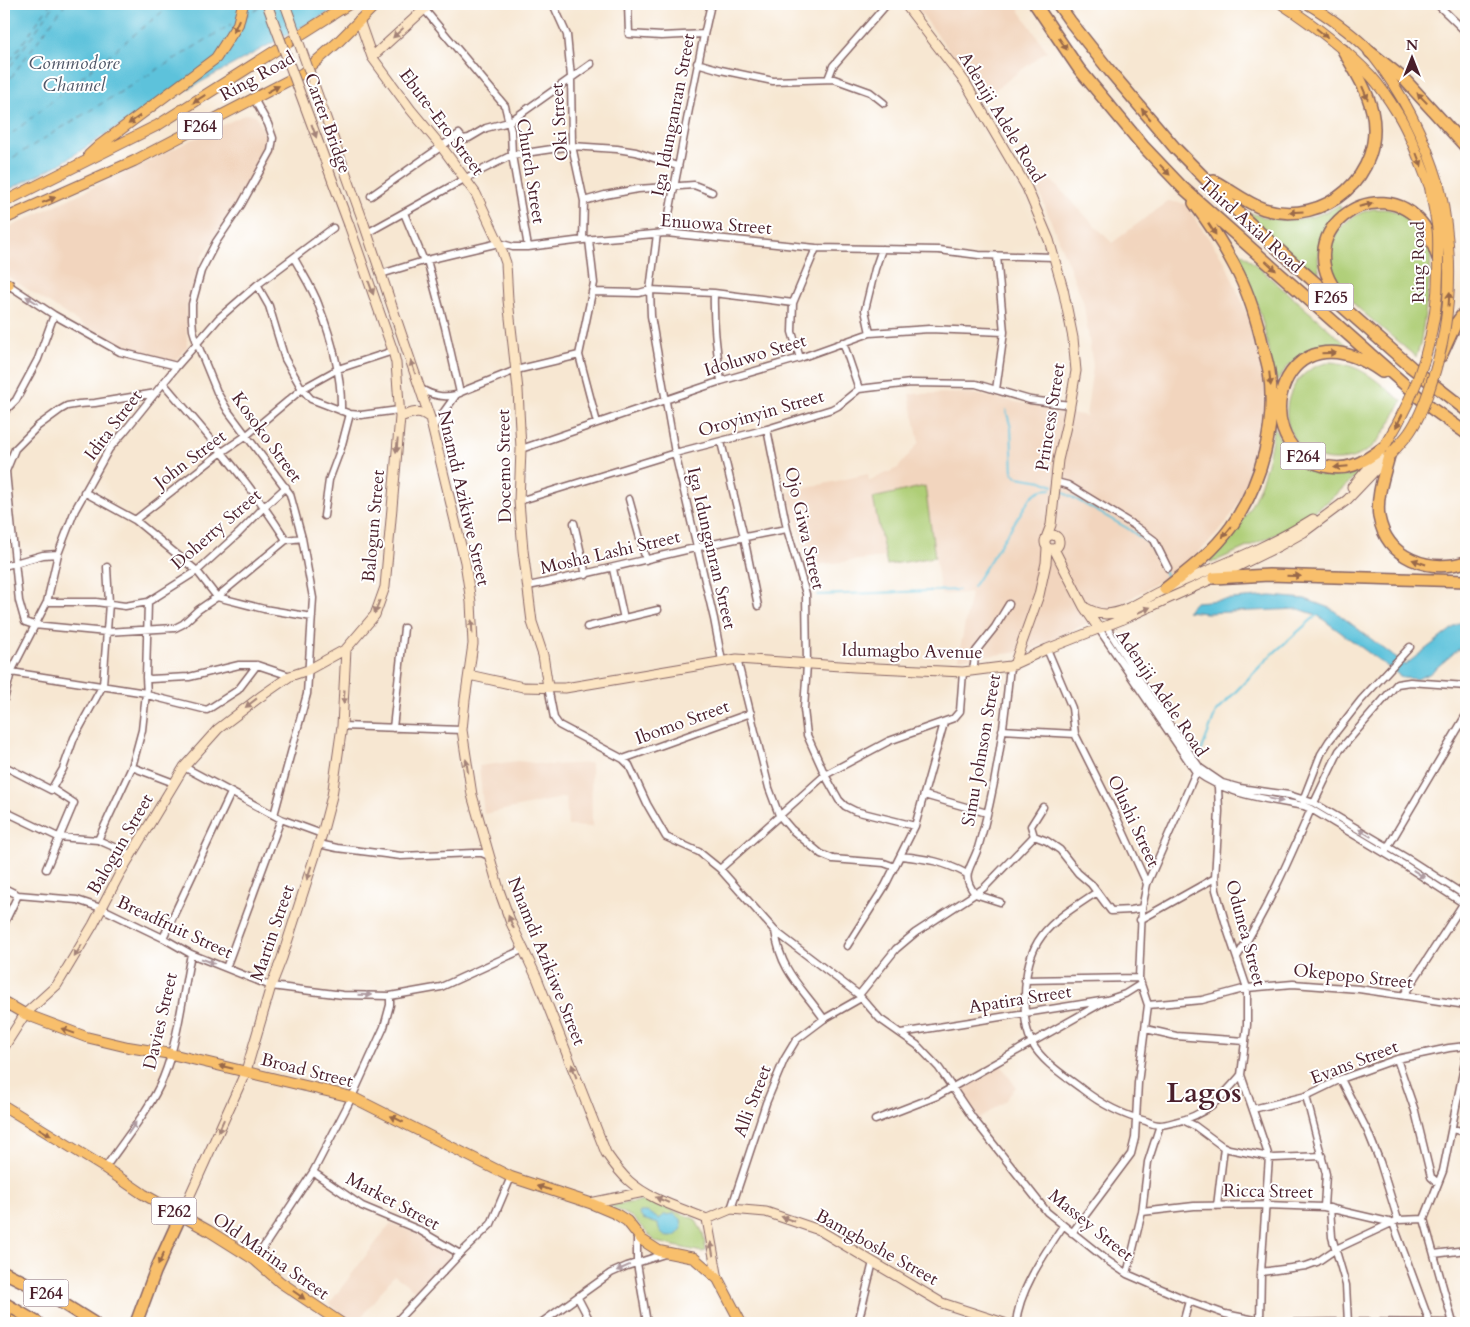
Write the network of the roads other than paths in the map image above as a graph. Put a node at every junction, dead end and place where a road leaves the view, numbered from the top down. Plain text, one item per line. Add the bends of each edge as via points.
1 (243, 4) edge
2 (267, 4) edge
3 (285, 4) edge
4 (376, 4) edge
5 (553, 4) edge
6 (628, 4) edge
7 (712, 4) edge
8 (886, 4) edge
9 (905, 4) edge
10 (1035, 4) edge
11 (1058, 4) edge
12 (1282, 4) edge
13 (1308, 4) edge
14 (1437, 4) edge
15 (347, 6) edge
16 (427, 6) edge
17 (359, 20) junction
18 (1466, 32) edge
19 (704, 34) junction
20 (1342, 50) junction
21 (1370, 52) junction
22 (372, 57) junction
23 (697, 63) junction
24 (591, 64) dead end
25 (571, 78) junction
26 (828, 79) junction
27 (254, 99) junction
28 (884, 103) dead end
29 (509, 122) junction
30 (441, 146) junction
31 (572, 146) junction
32 (1466, 147) edge
33 (512, 155) junction
34 (81, 163) junction
35 (678, 166) junction
36 (1203, 175) junction
37 (466, 178) junction
38 (1434, 186) junction
39 (674, 187) junction
40 (1184, 188) junction
41 (712, 192) dead end
42 (371, 196) dead end
43 (584, 201) junction
44 (4, 202) edge
45 (404, 213) junction
46 (4, 219) edge
47 (349, 225) joint
48 (333, 228) dead end
49 (367, 233) junction
50 (666, 233) junction
51 (657, 234) junction
52 (586, 240) junction
53 (500, 243) junction
54 (528, 247) junction
55 (816, 248) junction
56 (882, 249) junction
57 (997, 256) junction
58 (1054, 257) junction
59 (294, 258) junction
60 (1438, 260) junction
61 (426, 261) junction
62 (381, 274) junction
63 (5, 284) edge
64 (257, 285) junction
65 (650, 290) junction
66 (592, 292) junction
67 (714, 293) junction
68 (793, 303) junction
69 (1466, 310) edge
70 (54, 315) junction
71 (1004, 332) junction
72 (870, 333) junction
73 (844, 342) junction
74 (197, 343) junction
75 (394, 351) junction
76 (579, 355) junction
77 (800, 358) junction
78 (1440, 358) junction
79 (177, 366) junction
80 (1411, 367) junction
81 (338, 369) junction
82 (516, 370) junction
83 (721, 381) junction
84 (164, 384) junction
85 (302, 389) junction
86 (421, 389) junction
87 (859, 389) junction
88 (996, 390) junction
89 (156, 393) junction
90 (458, 394) junction
91 (664, 400) junction
92 (1466, 403) edge
93 (1070, 405) junction
94 (1431, 408) junction
95 (341, 410) junction
96 (1466, 410) edge
97 (4, 412) edge
98 (399, 413) junction
99 (350, 414) junction
100 (431, 422) junction
101 (598, 423) junction
102 (767, 429) junction
103 (1466, 433) edge
104 (246, 435) junction
105 (1466, 441) edge
106 (722, 442) junction
107 (521, 449) junction
108 (1386, 451) junction
109 (222, 452) junction
110 (675, 453) junction
111 (1056, 482) junction
112 (286, 487) junction
113 (84, 492) junction
114 (630, 499) dead end
115 (519, 501) junction
116 (265, 506) junction
117 (324, 516) dead end
118 (135, 520) junction
119 (574, 523) dead end
120 (1050, 525) junction
121 (787, 529) junction
122 (1056, 536) junction
123 (744, 537) junction
124 (302, 538) junction
125 (1046, 538) junction
126 (286, 540) junction
127 (697, 548) junction
128 (1050, 548) junction
129 (58, 554) junction
130 (646, 560) junction
131 (1466, 562) edge
132 (15, 563) junction
133 (4, 566) edge
134 (107, 566) dead end
135 (613, 568) junction
136 (1168, 568) dead end
137 (197, 571) junction
138 (586, 575) junction
139 (1214, 578) junction
140 (1466, 581) edge
141 (528, 586) junction
142 (1165, 589) junction
143 (217, 597) junction
144 (47, 602) junction
145 (148, 602) junction
146 (109, 603) junction
147 (1009, 604) dead end
148 (758, 606) dead end
149 (1084, 607) junction
150 (658, 610) dead end
151 (312, 617) junction
152 (624, 619) junction
153 (34, 625) junction
154 (587, 627) dead end
155 (1102, 627) junction
156 (404, 628) dead end
157 (147, 630) junction
158 (106, 632) junction
159 (1409, 648) dead end
160 (346, 649) junction
161 (1047, 649) junction
162 (737, 660) junction
163 (722, 661) junction
164 (808, 664) junction
165 (257, 665) junction
166 (1012, 666) junction
167 (4, 667) edge
168 (308, 670) junction
169 (973, 671) junction
170 (11, 672) junction
171 (963, 672) junction
172 (469, 675) junction
173 (290, 676) junction
174 (146, 677) junction
175 (103, 685) junction
176 (1466, 686) edge
177 (548, 687) junction
178 (146, 694) junction
179 (4, 700) edge
180 (751, 713) junction
181 (1466, 716) edge
182 (944, 723) junction
183 (342, 726) junction
184 (393, 728) junction
185 (462, 730) junction
186 (1002, 730) junction
187 (1075, 734) junction
188 (623, 759) junction
189 (4, 766) edge
190 (132, 767) junction
191 (184, 767) junction
192 (1196, 772) junction
193 (825, 775) junction
194 (174, 783) junction
195 (1218, 786) junction
196 (51, 790) junction
197 (231, 793) junction
198 (924, 794) junction
199 (1304, 800) junction
200 (1312, 806) junction
201 (1043, 807) dead end
202 (4, 811) edge
203 (987, 813) junction
204 (274, 815) junction
205 (779, 815) junction
206 (281, 819) junction
207 (916, 826) junction
208 (322, 834) junction
209 (1034, 836) junction
210 (58, 837) junction
211 (98, 840) junction
212 (319, 844) junction
213 (1388, 846) junction
214 (1384, 853) junction
215 (132, 855) junction
216 (489, 856) junction
217 (901, 856) junction
218 (895, 867) junction
219 (46, 869) dead end
220 (720, 869) junction
221 (967, 874) junction
222 (1215, 878) junction
223 (1147, 884) junction
224 (4, 888) edge
225 (1097, 892) junction
226 (975, 894) junction
227 (18, 895) junction
228 (1466, 896) edge
229 (1000, 902) dead end
230 (1465, 904) edge
231 (102, 908) junction
232 (1142, 908) junction
233 (1140, 920) junction
234 (4, 924) edge
235 (775, 931) junction
236 (163, 938) junction
237 (847, 946) dead end
238 (524, 950) junction
239 (191, 954) junction
240 (1237, 956) junction
241 (226, 968) junction
242 (1025, 980) junction
243 (1140, 981) junction
244 (271, 986) junction
245 (1247, 988) junction
246 (1404, 995) junction
247 (390, 996) junction
248 (860, 996) junction
249 (1107, 1000) junction
250 (4, 1002) edge
251 (1148, 1005) junction
252 (1466, 1005) edge
253 (1025, 1013) junction
254 (25, 1014) junction
255 (824, 1020) junction
256 (1146, 1029) junction
257 (901, 1033) junction
258 (1245, 1041) junction
259 (1032, 1043) junction
260 (1466, 1046) edge
261 (4, 1047) edge
262 (171, 1054) junction
263 (1466, 1057) edge
264 (1397, 1059) junction
265 (246, 1071) junction
266 (1242, 1074) junction
267 (1341, 1079) junction
268 (952, 1087) junction
269 (1306, 1096) junction
270 (352, 1097) junction
271 (4, 1106) edge
272 (1254, 1109) junction
273 (1135, 1119) junction
274 (875, 1120) dead end
275 (1183, 1120) junction
276 (1160, 1125) junction
277 (1452, 1129) junction
278 (1466, 1132) edge
279 (1224, 1147) junction
280 (1322, 1156) junction
281 (1269, 1158) junction
282 (105, 1168) junction
283 (313, 1172) junction
284 (511, 1177) junction
285 (1438, 1183) junction
286 (644, 1192) junction
287 (590, 1203) junction
288 (1265, 1205) junction
289 (1217, 1206) junction
290 (1327, 1208) junction
291 (731, 1209) junction
292 (1142, 1212) junction
293 (181, 1215) junction
294 (707, 1219) junction
295 (1424, 1219) junction
296 (1395, 1221) junction
297 (1063, 1226) junction
298 (1072, 1233) junction
299 (637, 1234) junction
300 (1336, 1249) junction
301 (1466, 1250) edge
302 (669, 1253) junction
303 (460, 1254) junction
304 (1434, 1254) junction
305 (255, 1260) junction
306 (873, 1262) junction
307 (637, 1263) junction
308 (4, 1272) edge
309 (1261, 1272) junction
310 (1127, 1274) junction
311 (4, 1279) edge
312 (718, 1279) junction
313 (578, 1298) junction
314 (1188, 1301) junction
315 (9, 1306) edge
316 (4, 1318) edge
317 (89, 1321) edge
318 (1260, 1321) junction
319 (1349, 1322) edge
320 (14, 1323) edge
321 (38, 1323) edge
322 (136, 1323) edge
323 (341, 1323) edge
324 (395, 1323) edge
325 (541, 1323) edge
326 (590, 1323) edge
327 (647, 1323) edge
328 (741, 1323) edge
329 (858, 1323) edge
330 (1004, 1323) edge
331 (1016, 1323) edge
332 (1183, 1323) edge
333 (1430, 1323) edge
334 (1455, 1323) edge

1 -> 34 main road via 238,24 216,58 100,145
2 -> 47 main road, Carter Bridge, bridge
3 - 49 main road, Nnamdi Azikiwe Street, bridge
4 - 17 main road, Ring Road / F264
5 - 25 street, Oki Street via 567,35
6 - 19 street via 629,34
7 - 19 street, Iga Idunganran Street
8 - 26 street via 833,66
9 - 58 main road, Adeniji Adele Road via 965,82 1027,188
10 -> 40 highway, F265 via 1079,69 1143,146
36 -> 11 highway, F265 via 1175,148
12 -> 20 main road, Ring Road / F264
13 - 21 main road
14 - 18 street
15 -> 34 main road, Ring Road / F264 via 158,125
16 -> 22 main road
16 - 29 street, Church Street via 505,106
17 - 22 main road, Ebute-Ero Street
27 -> 17 main road, Ring Road / F264 via 303,73
19 - 23 street, Iga Idunganran Street
20 -> 36 highway via 1366,94 1372,112 1373,133 1363,168 1342,195 1312,210 1280,212 1245,201
20 -> 38 main road, Ring Road / F264 via 1372,78 1399,115
32 -> 21 highway via 1404,80
21 - 38 main road via 1421,134
22 - 30 main road, Ebute-Ero Street
23 - 26 street via 773,81
23 - 35 street, Iga Idunganran Street
24 - 25 street
25 - 29 street
25 - 31 street, Oki Street
26 - 28 street via 870,92
46 -> 27 main road, Ring Road / F264 via 134,161
27 - 74 street, Kosoko Street via 273,138 271,151 201,271 192,304
29 - 30 street via 486,128 469,138 458,134
29 - 33 street, Church Street
30 - 37 main road, Ebute-Ero Street
30 - 42 street
31 - 33 street
31 - 35 street via 636,152
31 - 43 street, Oki Street
33 - 37 street
33 - 54 street, Church Street
34 - 44 main road, Ring Road / F264
35 - 39 street, Iga Idunganran Street
36 - 80 highway, Third Axial Road / F265 via 1287,258
37 - 45 street
37 - 53 main road, Ebute-Ero Street
38 - 60 main road, Ring Road / F264, bridge
78 -> 38 main road, Ring Road, bridge via 1446,327 1450,266 1446,215
39 - 41 street via 694,186
39 - 43 street via 638,189
39 - 50 street, Iga Idunganran Street
40 -> 94 highway, Third Axial Road / F265
40 -> 142 highway via 1236,267 1244,286 1269,370 1271,409 1261,467 1240,514 1197,564
43 - 52 street, Oki Street
45 - 49 street
45 - 61 street
47 -> 75 main road, Balogun Street
48 - 59 street, Idita Street
49 - 62 main road, Nnamdi Azikiwe Street
50 - 51 street, Enuowa Street
50 - 55 street, Enuowa Street
51 - 52 street, Enuowa Street
51 - 65 street, Iga Idunganran Street
52 - 54 street, Enuowa Street
52 - 66 street, Oki Street via 594,283
53 - 54 street, Enuowa Street
53 - 61 street, Enuowa Street
53 - 82 main road, Docemo Street via 506,263
55 - 56 street, Enuowa Street
55 - 68 street
56 - 57 street, Enuowa Street
56 - 72 street via 865,310
57 - 58 street, Enuowa Street
57 - 71 street
58 - 93 main road, Princess Street via 1073,338 1076,371
59 - 64 street, Idita Street
59 - 81 street via 318,304
80 -> 60 highway via 1337,293 1327,278 1324,251 1330,231 1346,214 1370,203 1389,203 1410,212 1420,221
60 -> 108 main road, Ring Road / F264, bridge via 1437,298 1429,349 1417,384
61 - 62 street, Enuowa Street
61 - 90 street via 445,327
86 -> 62 main road, Nnamdi Azikiwe Street
70 -> 63 street
64 - 74 street, Idita Street
64 - 85 street via 269,306 284,359
65 - 66 street via 639,293
65 - 67 street
65 - 91 street, Iga Idunganran Street
66 - 76 street, Oki Street
67 - 68 street
67 - 83 street
68 - 77 street via 792,332
69 - 78 highway via 1455,325
70 - 79 street via 120,352
70 - 97 street via 38,359 16,400
71 - 72 street, Idoluwo Steet via 929,329
71 - 88 street
72 - 73 street, Idoluwo Steet
73 - 77 street, Idoluwo Steet
73 - 87 street
74 - 79 street, Idita Street
74 - 104 street, Kosoko Street via 217,392
75 - 81 street, John Street
75 - 98 main road, Balogun Street
76 - 82 street
76 - 101 street
77 - 83 street, Idoluwo Steet
78 - 108 main road, Ring Road, bridge via 1410,432
79 - 84 street, Idita Street
80 - 92 highway
80 - 96 highway, Third Axial Road / F265
81 - 85 street, John Street
81 - 95 street
82 - 90 street
82 - 107 main road, Docemo Street
83 - 91 street, Idoluwo Steet
84 - 89 street, Idita Street
84 - 109 street
85 - 95 street via 311,399
85 - 104 street, John Street
86 - 90 street via 440,397
86 - 100 main road, Nnamdi Azikiwe Street
87 - 88 street via 911,383 976,384
87 - 102 street, Oroyinyin Street via 832,409
88 - 93 street via 1030,400
89 - 113 street, Idita Street via 109,449
89 - 132 street via 67,406 22,441 6,470
90 - 100 street
91 - 101 street, Idoluwo Steet
91 - 110 street, Iga Idunganran Street
93 - 111 main road, Princess Street
94 - 103 highway, F264
94 - 105 highway
108 -> 94 highway, F264 via 1342,468 1310,462 1298,453 1289,443 1281,424 1279,404 1283,386 1297,365 1312,355 1352,356 1367,362
95 - 99 street
98 - 99 street
98 - 100 main road via 417,411 424,413
98 -> 160 main road, Balogun Street via 385,587 375,614
99 - 117 street via 329,480
172 -> 100 main road, Nnamdi Azikiwe Street via 473,644 465,562
101 - 107 street, Idoluwo Steet
102 - 106 street, Oroyinyin Street
102 - 121 street, Ojo Giwa Street
104 - 109 street, John Street
104 - 112 street, Kosoko Street
106 - 110 street, Oroyinyin Street
106 - 123 street
107 - 115 main road, Docemo Street
131 -> 108 highway via 1453,566 1420,564 1398,551 1390,542 1379,516
108 - 139 main road, Idumagbo Avenue via 1347,500 1323,519 1279,546
108 - 142 main road via 1350,489 1313,520 1281,539
109 - 116 street
109 - 118 street, John Street
110 - 115 street, Oroyinyin Street
110 - 127 street, Iga Idunganran Street
111 - 120 main road, Princess Street
111 - 136 street via 1068,485 1154,540
112 - 116 street, Doherty Street
112 - 124 street, Kosoko Street
113 - 118 street
113 - 129 street, Idita Street
114 - 130 street
115 - 141 main road, Docemo Street
116 - 126 street
116 - 137 street, Doherty Street via 240,534
118 - 137 street
119 - 138 street
120 - 122 main road
120 - 125 main road, Princess Street
121 - 123 street, Mosha Lashi Street
121 - 164 street, Ojo Giwa Street via 806,594
122 - 125 main road
122 - 128 main road via 1059,542 1056,548
123 - 127 street, Mosha Lashi Street
123 - 148 street
124 - 126 street
124 - 151 street, Kosoko Street via 314,598
125 - 128 main road via 1044,541
126 - 143 street
127 - 130 street, Mosha Lashi Street
127 - 163 street, Iga Idunganran Street
128 - 149 main road, Adeniji Adele Road
128 - 166 main road via 1038,595
129 - 132 street
129 - 144 street, Idita Street
130 - 135 street, Mosha Lashi Street
132 - 133 street
132 - 153 street via 22,617 27,624
134 - 146 street
135 - 138 street, Mosha Lashi Street
135 - 152 street
137 - 143 street
137 - 145 street, Doherty Street
138 - 141 street, Mosha Lashi Street
139 -> 140 highway via 1269,575
155 -> 139 main road, Idumagbo Avenue
141 - 177 main road, Docemo Street via 532,622 543,655
142 - 149 main road via 1112,613 1099,614
143 - 151 street
143 - 157 street via 175,628
144 - 146 street, Doherty Street
144 - 153 street, Idita Street
145 - 146 street, Doherty Street via 125,606
145 - 157 street
146 - 158 street
147 - 169 street via 976,650
149 - 155 main road, Adeniji Adele Road
150 - 152 street
151 - 168 street, Kosoko Street
152 - 154 street
153 - 158 street
153 - 170 street, Idita Street
155 - 161 main road, Idumagbo Avenue
155 - 192 street, Adeniji Adele Road
155 - 199 street, Adeniji Adele Road via 1200,768 1222,783
156 - 184 street
157 - 158 street
157 - 174 street
158 - 175 street
159 - 199 street via 1329,741
160 - 168 main road, Balogun Street
160 -> 183 main road, Martin Street
161 - 166 main road, Idumagbo Avenue
161 - 187 street, Olushi Street via 1072,708
162 - 163 main road, Idumagbo Avenue
162 - 164 main road, Idumagbo Avenue
162 - 180 street
163 - 177 main road, Idumagbo Avenue via 565,688
164 - 171 main road, Idumagbo Avenue
164 - 193 street, Ojo Giwa Street via 804,709 807,734
165 - 173 street
165 - 174 street via 239,665 189,677
165 - 178 street via 238,690 207,710
166 - 169 main road, Idumagbo Avenue
166 - 186 street, Simu Johnson Street
167 - 170 street
168 - 173 main road, Balogun Street
168 - 204 street, Kosoko Street via 307,694
169 - 171 main road, Idumagbo Avenue
170 - 175 street
170 - 179 street, Idita Street
171 - 182 street via 960,711
172 - 177 main road, Idumagbo Avenue via 523,686
172 - 185 main road, Nnamdi Azikiwe Street
173 -> 191 main road, Balogun Street via 218,729
174 - 178 street
175 - 178 street
175 - 196 street
176 - 200 street via 1398,684 1339,752
177 - 188 street via 554,718 559,725
178 - 190 street via 142,730
180 - 188 street, Ibomo Street
180 - 205 street
181 - 213 street
182 - 193 street via 889,742
182 - 198 street
183 - 184 street
183 - 208 main road, Martin Street via 332,796
184 - 185 street
216 -> 185 main road, Nnamdi Azikiwe Street via 472,795
186 - 187 street
186 - 203 street, Simu Johnson Street
187 - 223 street, Olushi Street
188 - 220 street, Massey Street via 666,837 699,852
189 - 196 street
190 - 194 street
190 - 211 street
191 - 194 main road, Balogun Street
191 - 197 street
192 - 195 street, Adeniji Adele Road
192 - 223 street
193 - 205 street
193 - 207 street, Ojo Giwa Street via 845,806
194 - 215 main road, Balogun Street
195 -> 200 street, Adeniji Adele Road
195 - 222 street, Odunea Street
196 - 210 street via 74,803
197 - 204 street
197 - 236 street
198 - 203 street
198 - 207 street
199 - 200 street, Adeniji Adele Road
213 -> 200 street, Adeniji Adele Road
200 - 214 street, Adeniji Adele Road
200 - 240 street via 1279,882 1257,926
201 - 209 street via 1031,826
202 - 210 street
203 - 221 street, Simu Johnson Street
204 - 206 street
205 - 218 street via 821,854 833,859
205 - 220 street
206 - 208 street
206 - 241 street
207 - 217 street
208 - 212 main road, Martin Street
209 - 225 street via 1060,850
209 - 226 street, Alli Street
210 - 211 street
210 - 219 street
211 - 215 street
212 - 216 street via 401,856 474,853
212 -> 244 main road, Martin Street
213 - 214 street
213 - 228 street, Adeniji Adele Road
214 -> 230 street, Adeniji Adele Road
215 - 231 main road, Balogun Street
238 -> 216 main road, Nnamdi Azikiwe Street via 502,900
217 - 218 street
217 - 221 street via 933,860
218 - 237 street
220 - 235 street, Massey Street
221 - 226 street via 966,880
222 - 233 street
222 - 240 street, Odunea Street
223 - 232 street, Olushi Street
224 - 227 street
225 - 232 street via 1112,911
225 - 242 street via 1050,925 1030,956
226 - 229 street
226 - 248 street, Alli Street via 896,949
227 - 231 street, Breadfruit Street via 77,900
227 - 234 street
230 - 246 street
231 - 236 street, Breadfruit Street
231 -> 254 main road, Balogun Street via 57,986
232 - 233 street, Olushi Street
233 - 243 street, Olushi Street
235 - 248 street, Massey Street
235 - 255 street via 777,946 788,972
236 - 239 street, Breadfruit Street
238 - 247 street, Breadfruit Street via 441,987
286 -> 238 main road, Nnamdi Azikiwe Street via 628,1181 606,1154
239 -> 241 street, Breadfruit Street
239 - 262 street, Davies Street
240 - 245 street, Odunea Street
241 - 244 street, Breadfruit Street
242 - 243 street
242 - 253 street
243 - 249 street, Apatira Street via 1125,994
243 - 251 street, Olushi Street
244 -> 247 street, Breadfruit Street via 344,995
244 - 265 main road, Martin Street
245 - 246 street, Okepopo Street via 1313,984
245 - 251 street, Okepopo Street via 1202,1000
245 - 258 street, Odunea Street
246 - 252 street, Okepopo Street
247 - 270 street via 384,1027
248 - 255 street, Alli Street
248 - 257 street, Massey Street via 880,1018
249 - 253 street, Apatira Street
249 - 259 street
250 - 254 main road, Broad Street
251 - 256 street, Olushi Street
253 - 257 street, Apatira Street
253 - 259 street
254 - 261 main road, Balogun Street
262 -> 254 main road, Broad Street via 86,1037
255 - 291 street, Alli Street via 796,1040 784,1060
256 - 258 street via 1176,1036
256 - 273 street, Olushi Street
257 - 268 street, Massey Street via 939,1068
258 - 266 street, Odunea Street
259 - 268 street
259 - 273 street via 1041,1056 1090,1095
260 - 264 street, Evans Street
265 -> 262 main road, Broad Street
282 -> 262 street, Davies Street via 163,1079
263 - 277 street
264 - 267 street, Evans Street
264 - 285 street via 1415,1111 1431,1177
265 - 270 main road, Broad Street
265 -> 293 main road, Martin Street
266 - 272 street, Odunea Street
266 - 275 street via 1209,1109
267 - 269 street, Evans Street
267 - 296 street via 1380,1162
268 - 274 street
268 - 297 street, Massey Street via 1000,1155 1046,1212
269 - 272 street, Evans Street
269 - 280 street
270 - 283 street
284 -> 270 main road, Broad Street
271 -> 282 main road, Old Marina Street / F262
272 - 281 street, Odunea Street
273 - 276 street
273 - 298 street, Olushi Street via 1131,1154
275 - 276 street
275 - 279 street
276 - 292 street via 1148,1162
277 - 278 street
277 - 285 street
279 - 281 street
279 - 289 street
280 - 281 street
280 - 290 street
281 - 288 street, Odunea Street
282 - 293 main road, Old Marina Street / F262
283 - 303 street, Market Street via 362,1206 419,1230
283 - 305 street
287 -> 284 main road, Broad Street
284 - 303 street via 491,1224
285 - 295 street
286 - 287 main road, Broad Street
294 -> 286 main road, Nnamdi Azikiwe Street
287 - 299 main road, Broad Street via 627,1221
288 - 289 street, Ricca Street
288 - 290 street, Ricca Street
288 - 309 street, Odunea Street
289 - 292 street, Ricca Street
290 - 296 street, Ricca Street
290 - 300 street
291 - 294 main road
306 -> 291 main road, Bamgboshe Street via 819,1230 766,1212
292 - 310 street
293 - 305 main road, Old Marina Street / F262
293 -> 322 highway
312 -> 294 main road, Broad Street
295 - 296 street
295 - 304 street
296 - 300 street
296 - 333 street
297 - 298 street, Massey Street
297 - 331 street via 1041,1258 1017,1310
298 - 310 street, Massey Street
299 - 302 main road, Broad Street via 659,1251
299 - 307 street
300 - 309 street via 1306,1266
300 - 319 street via 1346,1285
301 - 304 street
302 - 307 street
302 - 312 main road, Broad Street via 694,1258
303 - 324 street
304 - 334 street
305 -> 323 main road, Old Marina Street / F262 via 280,1282
306 - 329 street
306 - 330 main road, Bamgboshe Street via 942,1303
307 -> 313 street via 611,1273
307 - 327 street
308 - 317 highway, F264 via 46,1293
309 - 318 street, Odunea Street
310 - 314 street, Massey Street
311 - 317 highway
312 - 328 main road, Broad Street
313 - 325 street
313 - 326 street
314 - 318 street, Massey Street via 1225,1314
314 - 332 street
315 - 321 highway
316 - 320 highway, F264
318 - 319 street, Massey Street
319 - 333 street, Massey Street
333 - 334 street, Massey Street

